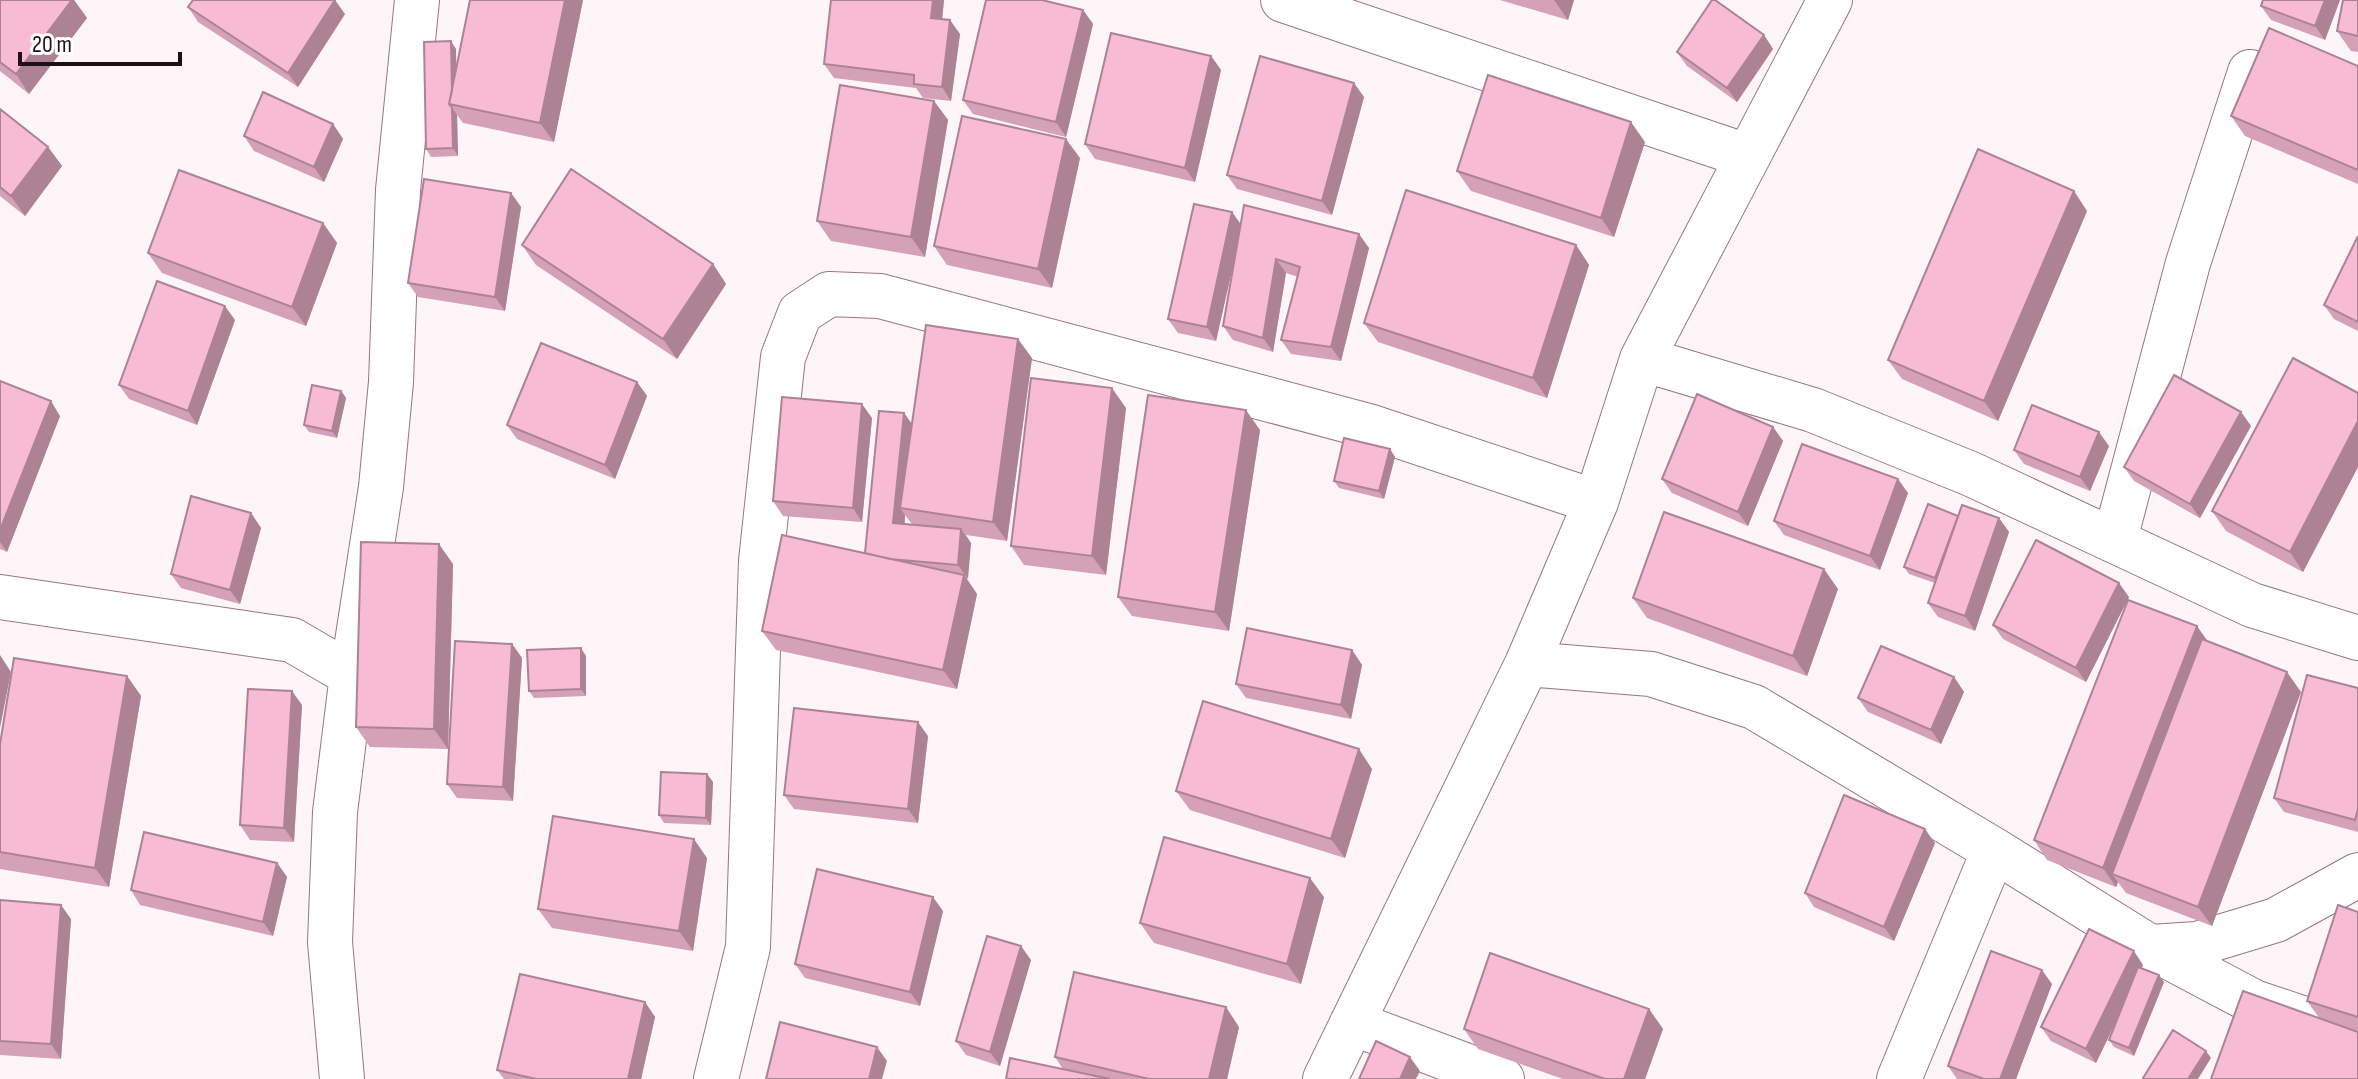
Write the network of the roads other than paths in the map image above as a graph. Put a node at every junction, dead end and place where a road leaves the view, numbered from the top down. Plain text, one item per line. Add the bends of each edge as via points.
1 (417, 0) edge
2 (1283, 0) edge
3 (1830, 0) edge
4 (2250, 72) edge
5 (1747, 156) junction
6 (1642, 359) junction
7 (1596, 502) junction
8 (2115, 539) junction
9 (0, 597) edge
10 (2358, 638) edge
11 (1527, 664) junction
12 (352, 675) junction
13 (1994, 850) junction
14 (2358, 875) edge
15 (2150, 947) junction
16 (1352, 1023) junction
17 (2358, 1037) edge
18 (342, 1079) edge
19 (716, 1079) edge
20 (1325, 1079) edge
21 (1502, 1079) edge
22 (1899, 1079) edge

1 - 12 street via 398,190 381,487
2 - 5 street
3 - 5 street
4 - 8 street via 2188,263
5 - 6 street
6 - 7 street
6 - 8 street via 1813,410
7 - 11 street
7 - 19 street via 1372,427 880,296 829,294 800,313 783,357 761,561 748,947
8 - 10 street via 2252,605
9 - 12 street via 292,640
11 - 13 street via 1651,674 1754,707
11 - 16 street
12 - 18 street via 335,812 330,942
13 - 15 street
13 - 22 street
14 - 15 street via 2276,920 2197,944
15 - 17 street via 2254,1002
16 - 20 street
16 - 21 street

